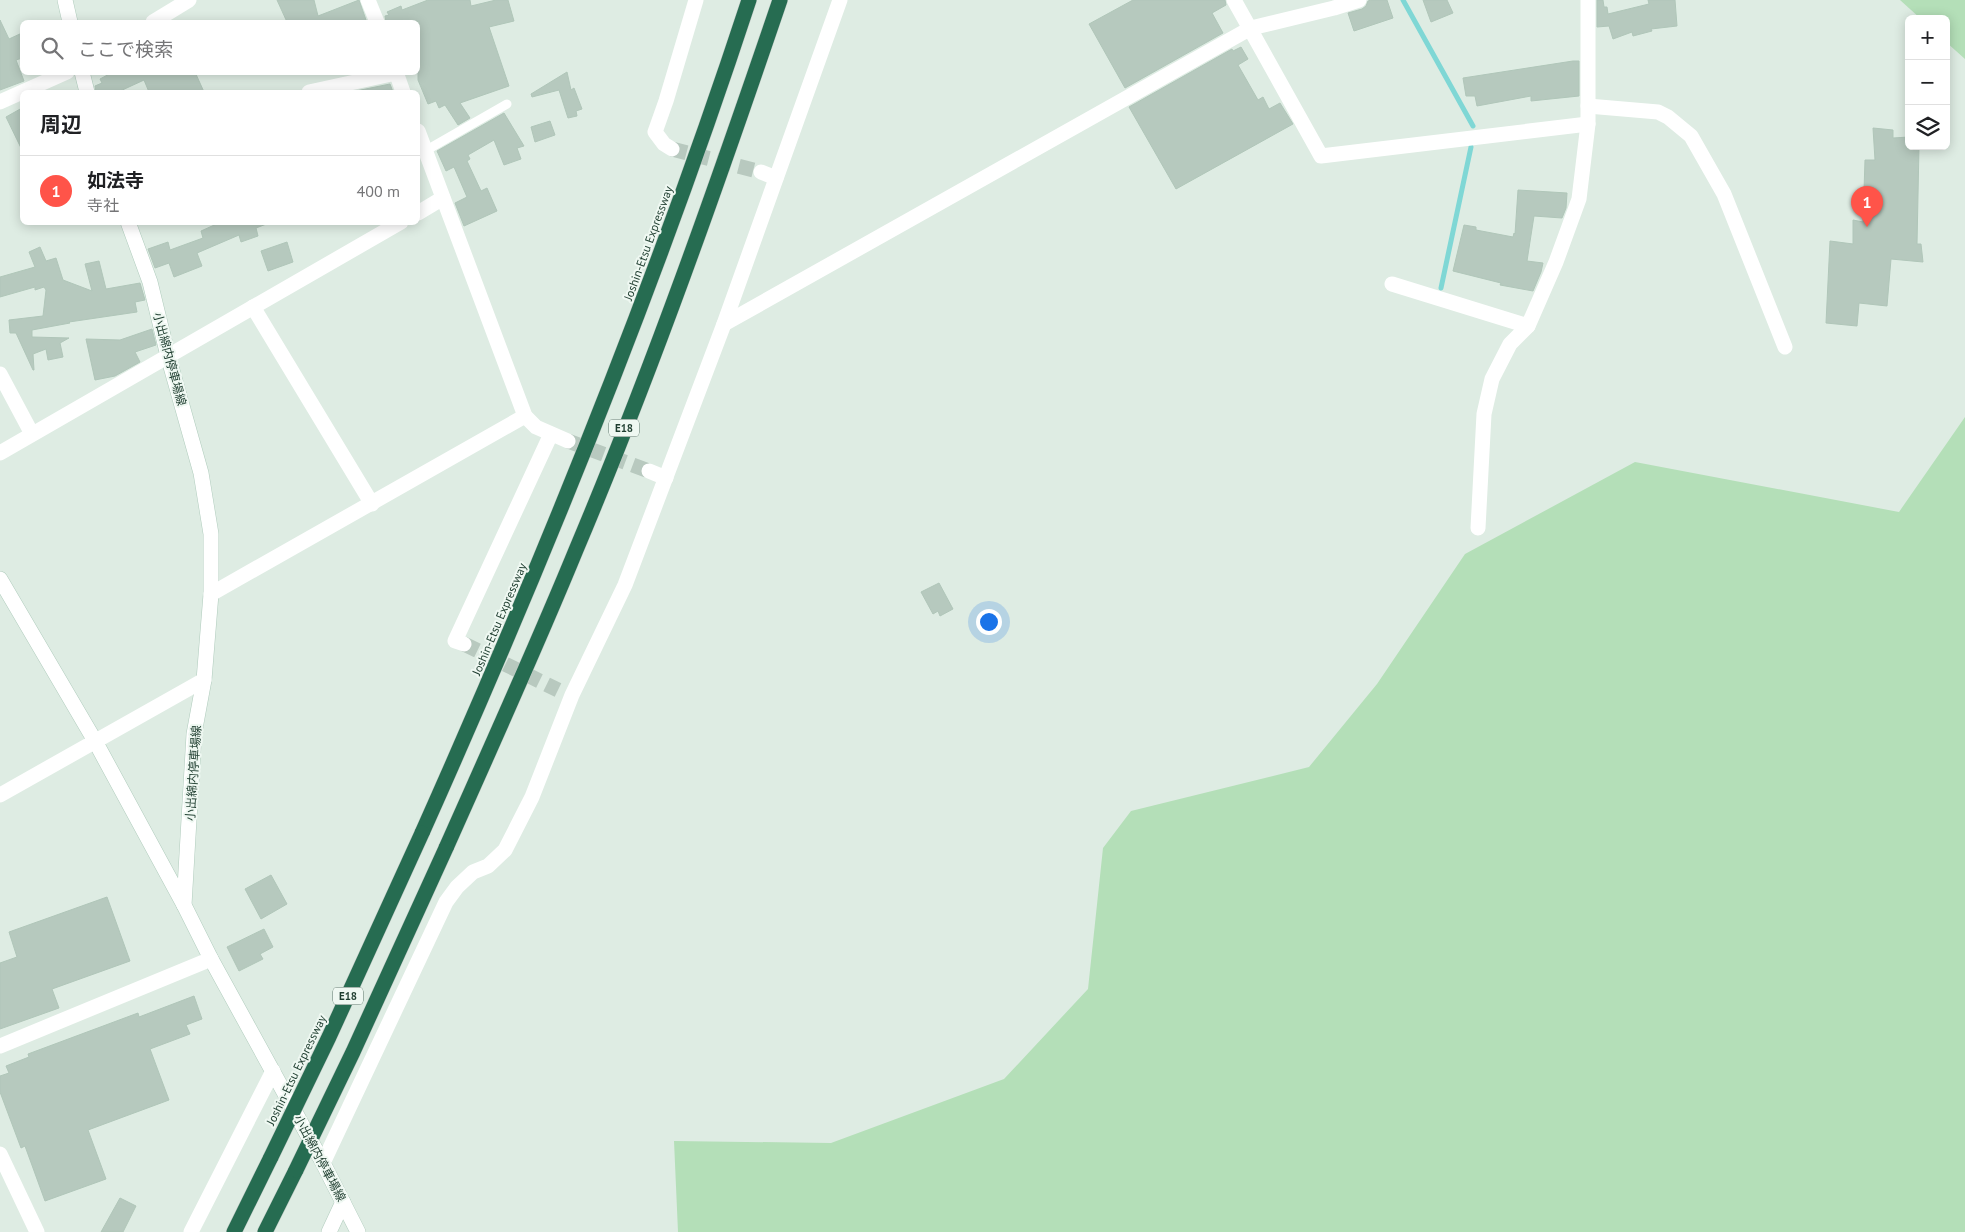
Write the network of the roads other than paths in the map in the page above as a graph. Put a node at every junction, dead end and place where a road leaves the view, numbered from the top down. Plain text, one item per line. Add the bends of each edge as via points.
1 (65, 0) edge
2 (190, 0) edge
3 (368, 0) edge
4 (696, 0) edge
5 (749, 0) edge
6 (780, 0) edge
7 (840, 0) edge
8 (1234, 0) edge
9 (1359, 0) edge
10 (1588, 0) edge
11 (70, 20) edge
12 (156, 20) edge
13 (376, 20) edge
14 (1251, 28) junction
15 (61, 75) edge
16 (83, 75) edge
17 (387, 75) edge
18 (397, 75) edge
19 (27, 90) edge
20 (86, 90) edge
21 (319, 90) edge
22 (402, 90) edge
23 (20, 93) edge
24 (0, 102) edge
25 (507, 104) dead end
26 (1588, 106) junction
27 (1588, 124) junction
28 (420, 137) edge
29 (672, 149) tunnel mouth
30 (425, 151) junction
31 (761, 172) tunnel mouth
32 (776, 178) junction
33 (443, 198) junction
34 (420, 212) edge
35 (129, 225) edge
36 (396, 225) edge
37 (1392, 284) dead end
38 (252, 307) junction
39 (724, 324) junction
40 (1528, 326) junction
41 (1786, 347) dead end
42 (168, 356) junction
43 (0, 374) edge
44 (525, 416) junction
45 (32, 434) junction
46 (550, 434) junction
47 (568, 441) tunnel mouth
48 (0, 453) edge
49 (649, 471) tunnel mouth
50 (666, 478) junction
51 (372, 504) junction
52 (1478, 528) dead end
53 (0, 579) edge
54 (211, 594) junction
55 (464, 644) dead end
56 (204, 680) junction
57 (95, 741) junction
58 (0, 795) edge
59 (184, 905) junction
60 (211, 959) junction
61 (0, 1046) edge
62 (273, 1071) junction
63 (0, 1154) edge
64 (323, 1163) junction
65 (343, 1202) junction
66 (37, 1232) edge
67 (191, 1232) edge
68 (234, 1232) edge
69 (265, 1232) edge
70 (329, 1232) edge
71 (358, 1232) edge

1 - 11 street
2 - 12 street
3 - 13 street
4 - 29 street via 655,132
5 - 68 highway, Joshin-Etsu Expressway / E18, bridge via 688,177 592,433 492,677 329,1036
6 - 69 highway, E18, bridge via 706,213 577,548 518,687 353,1052
7 - 32 street
8 - 14 street
9 - 14 street
10 - 26 street
14 - 27 street via 1321,156
14 - 39 street
15 - 19 street
16 - 20 street
17 - 21 street
18 - 22 street
23 - 24 street
25 - 30 lane
26 - 27 street
26 - 41 street via 1658,112 1690,136 1724,194
27 - 40 street via 1579,199
28 - 30 street
30 - 33 street
31 - 32 street
32 - 39 street
33 - 34 street
33 - 44 street
35 - 42 street, 小出綿内停車場線 via 150,282
36 - 38 street
37 - 40 street
38 - 42 street
38 - 51 street
39 - 50 street
40 - 52 street via 1510,344 1492,380 1484,414
42 - 45 street
42 - 54 street, 小出綿内停車場線 via 201,472 211,534
43 - 45 street
44 - 46 street
44 - 51 street
45 - 48 street
46 - 47 street
46 - 55 street via 455,641
49 - 50 street
50 - 64 street via 625,585 565,692 532,796 505,850 488,866 473,872 446,902
51 - 54 street
53 - 57 street
54 - 56 street, 小出綿内停車場線
56 - 57 street
56 - 59 street, 小出綿内停車場線 via 194,734
57 - 58 street
57 - 59 street
59 - 60 street, 小出綿内停車場線
60 - 61 street
60 - 62 street, 小出綿内停車場線
62 - 64 street, 小出綿内停車場線
62 - 67 street
63 - 66 street
64 - 65 street, 小出綿内停車場線
65 - 70 street
65 - 71 street, 小出綿内停車場線

